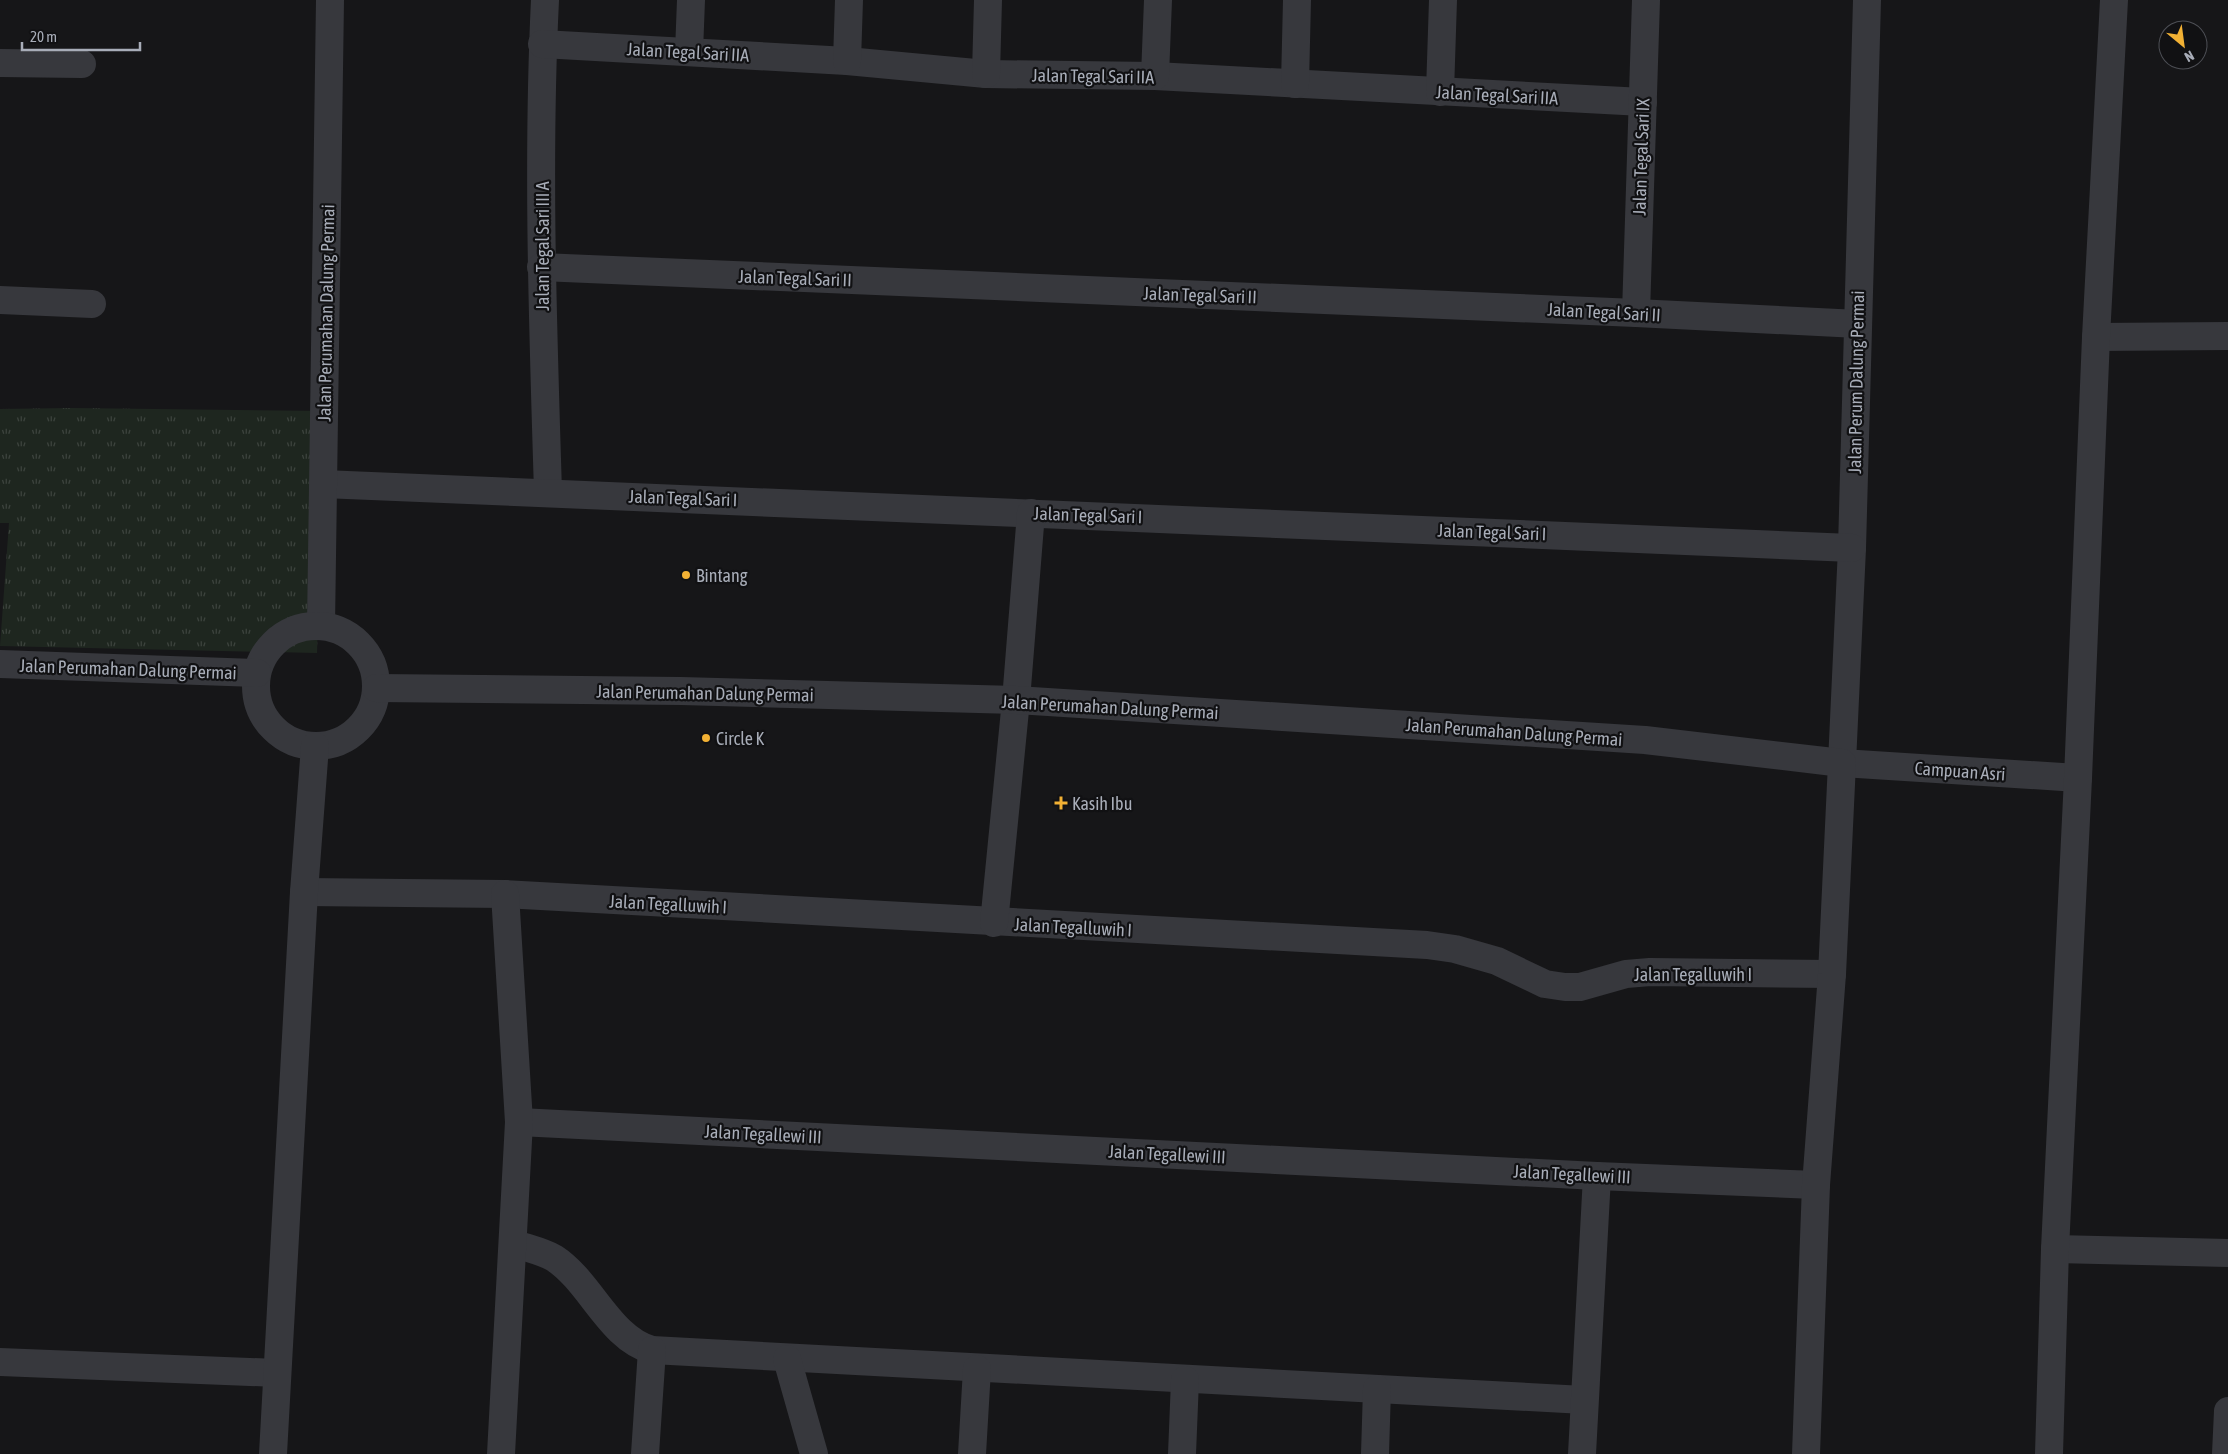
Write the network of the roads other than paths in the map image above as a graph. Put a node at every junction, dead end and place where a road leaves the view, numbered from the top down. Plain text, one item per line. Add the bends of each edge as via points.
1 (330, 0) edge
2 (545, 0) edge
3 (691, 0) edge
4 (848, 0) edge
5 (988, 0) edge
6 (1158, 0) edge
7 (1297, 0) edge
8 (1443, 0) edge
9 (1646, 0) edge
10 (1867, 0) edge
11 (2114, 0) edge
12 (542, 44) junction
13 (689, 52) junction
14 (847, 60) junction
15 (0, 63) edge
16 (82, 64) dead end
17 (986, 74) junction
18 (1155, 76) junction
19 (1295, 84) junction
20 (1440, 92) junction
21 (1643, 102) junction
22 (541, 267) junction
23 (0, 300) edge
24 (92, 304) dead end
25 (1636, 313) junction
26 (1858, 324) junction
27 (2228, 336) edge
28 (2096, 337) junction
29 (323, 484) junction
30 (548, 492) junction
31 (1030, 513) junction
32 (1852, 548) junction
33 (321, 626) junction
34 (0, 664) edge
35 (256, 673) junction
36 (376, 688) junction
37 (1016, 700) junction
38 (315, 746) junction
39 (1842, 763) junction
40 (2078, 778) junction
41 (304, 892) junction
42 (505, 894) junction
43 (994, 922) junction
44 (1832, 974) junction
45 (519, 1122) junction
46 (1597, 1176) junction
47 (1816, 1184) junction
48 (513, 1243) junction
49 (2055, 1248) junction
50 (2228, 1253) edge
51 (652, 1350) junction
52 (787, 1359) junction
53 (0, 1362) edge
54 (977, 1369) junction
55 (277, 1374) junction
56 (1185, 1380) junction
57 (1377, 1389) junction
58 (1584, 1400) junction
59 (2228, 1411) edge
60 (273, 1454) edge
61 (501, 1454) edge
62 (646, 1454) edge
63 (814, 1454) edge
64 (972, 1454) edge
65 (1182, 1454) edge
66 (1375, 1454) edge
67 (1582, 1454) edge
68 (1806, 1454) edge
69 (2048, 1454) edge
70 (2226, 1454) edge

1 - 29 street, Jalan Perumahan Dalung Permai
2 - 12 street, Jalan Tegal Sari III A
3 - 13 street
4 - 14 street
5 - 17 street
6 - 18 street
7 - 19 street
8 - 20 street
9 - 21 street, Jalan Tegal Sari IX
10 - 26 street, Jalan Perum Dalung Permai
11 - 28 street
12 - 13 street, Jalan Tegal Sari IIA
12 - 22 street, Jalan Tegal Sari III A
13 - 14 street, Jalan Tegal Sari IIA
14 - 17 street, Jalan Tegal Sari IIA
15 - 16 street
17 - 18 street, Jalan Tegal Sari IIA
18 - 19 street, Jalan Tegal Sari IIA
19 - 20 street, Jalan Tegal Sari IIA
20 - 21 street, Jalan Tegal Sari IIA
21 - 25 street, Jalan Tegal Sari IX
22 - 25 street, Jalan Tegal Sari II
22 - 30 street, Jalan Tegal Sari III A
23 - 24 street
25 - 26 street, Jalan Tegal Sari II
26 - 32 street, Jalan Perum Dalung Permai
27 - 28 street
28 - 40 street
29 - 30 street, Jalan Tegal Sari I
29 - 33 street, Jalan Perumahan Dalung Permai
30 - 31 street, Jalan Tegal Sari I
31 - 32 street, Jalan Tegal Sari I
31 - 37 street
32 - 39 street, Jalan Perum Dalung Permai
33 - 35 street via 303,627 287,633 273,644
33 - 36 street via 343,632 361,646 372,666
34 - 35 street, Jalan Perumahan Dalung Permai
35 - 38 street via 255,691 269,724 282,736
36 - 37 street, Jalan Perumahan Dalung Permai via 681,691
36 - 38 street via 371,710 358,729 338,742
37 - 39 street, Jalan Perumahan Dalung Permai via 1645,740
37 - 43 street
38 - 41 street
39 - 40 street, Campuan Asri
39 - 44 street, Jalan Perum Dalung Permai
40 - 49 street
41 - 42 street, Jalan Tegalluwih I
41 - 55 street
42 - 43 street, Jalan Tegalluwih I
42 - 45 street
43 - 44 street, Jalan Tegalluwih I via 1427,945 1498,961 1545,984 1565,987 1580,987 1626,974 1650,972
44 - 47 street, Jalan Perum Dalung Permai
45 - 46 street, Jalan Tegallewi III
45 - 48 street
46 - 47 street, Jalan Tegallewi III
46 - 58 street
47 - 68 street, Jalan Perum Dalung Permai
48 - 51 street via 553,1258 574,1276 626,1337 640,1347
48 - 61 street
49 - 50 street
49 - 69 street
51 - 52 street
51 - 62 street
52 - 54 street
52 - 63 street
53 - 55 street
54 - 56 street
54 - 64 street
55 - 60 street
56 - 57 street
56 - 65 street
57 - 58 street
57 - 66 street
58 - 67 street
59 - 70 street

